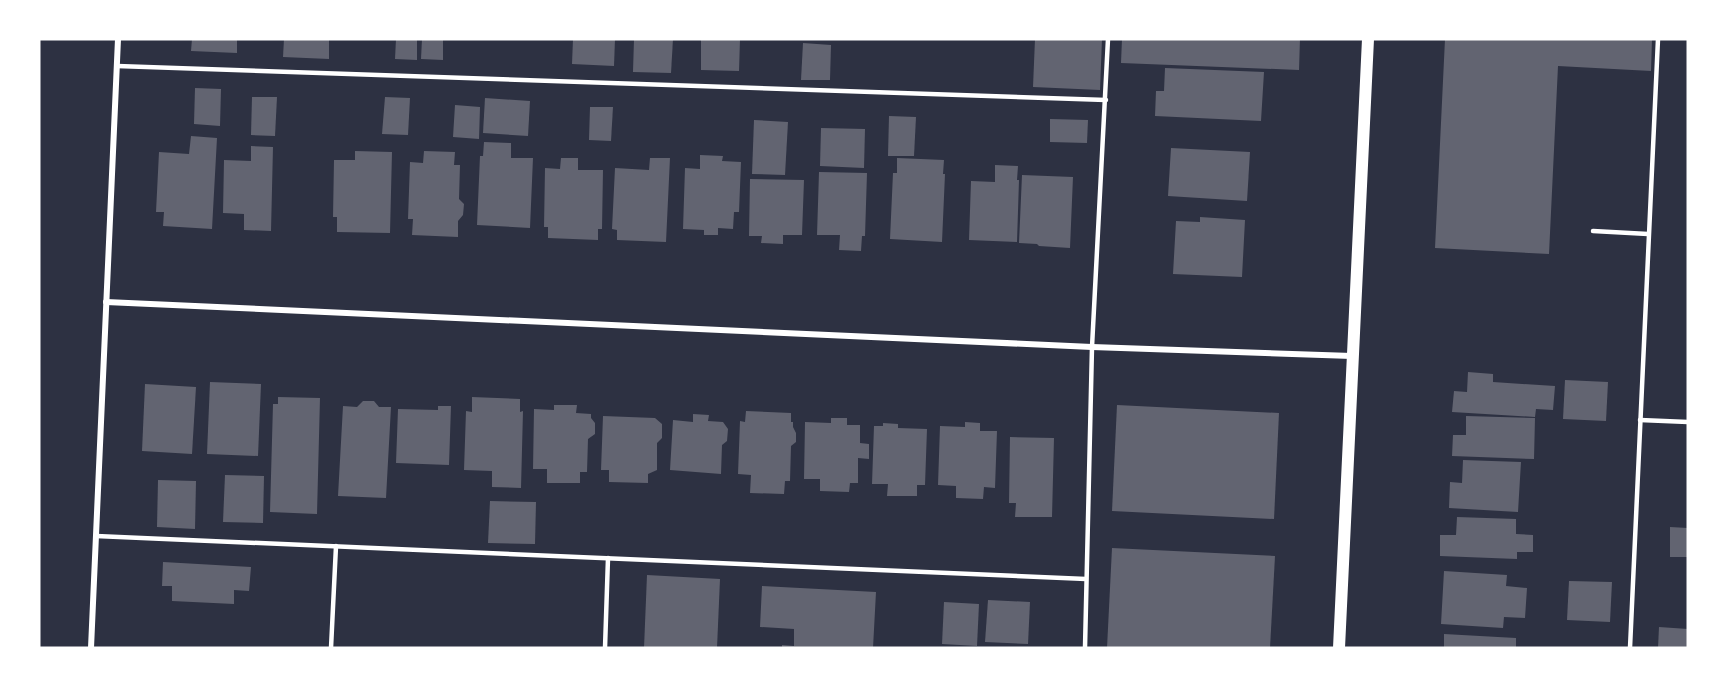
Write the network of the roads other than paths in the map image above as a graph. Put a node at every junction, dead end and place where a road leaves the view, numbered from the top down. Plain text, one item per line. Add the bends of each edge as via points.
1 (118, 39) edge
2 (1108, 39) edge
3 (1368, 39) edge
4 (1658, 39) edge
5 (117, 66) junction
6 (1106, 100) junction
7 (1593, 231) dead end
8 (1648, 234) junction
9 (106, 302) junction
10 (1092, 347) junction
11 (1352, 356) junction
12 (1640, 420) junction
13 (1688, 422) edge
14 (96, 536) junction
15 (336, 546) junction
16 (608, 558) junction
17 (1086, 579) junction
18 (91, 648) edge
19 (331, 648) edge
20 (605, 648) edge
21 (1085, 648) edge
22 (1339, 648) edge
23 (1630, 648) edge

1 - 5 street
2 - 6 lane
3 - 11 main road
4 - 8 lane
5 - 6 lane
5 - 9 street
6 - 10 lane
7 - 8 lane
8 - 12 lane
9 - 10 street
9 - 14 street
10 - 11 street
10 - 17 lane
11 - 22 main road
12 - 13 lane
12 - 23 lane
14 - 15 lane
14 - 18 street
15 - 16 lane
15 - 19 lane
16 - 17 lane
16 - 20 lane
17 - 21 lane

